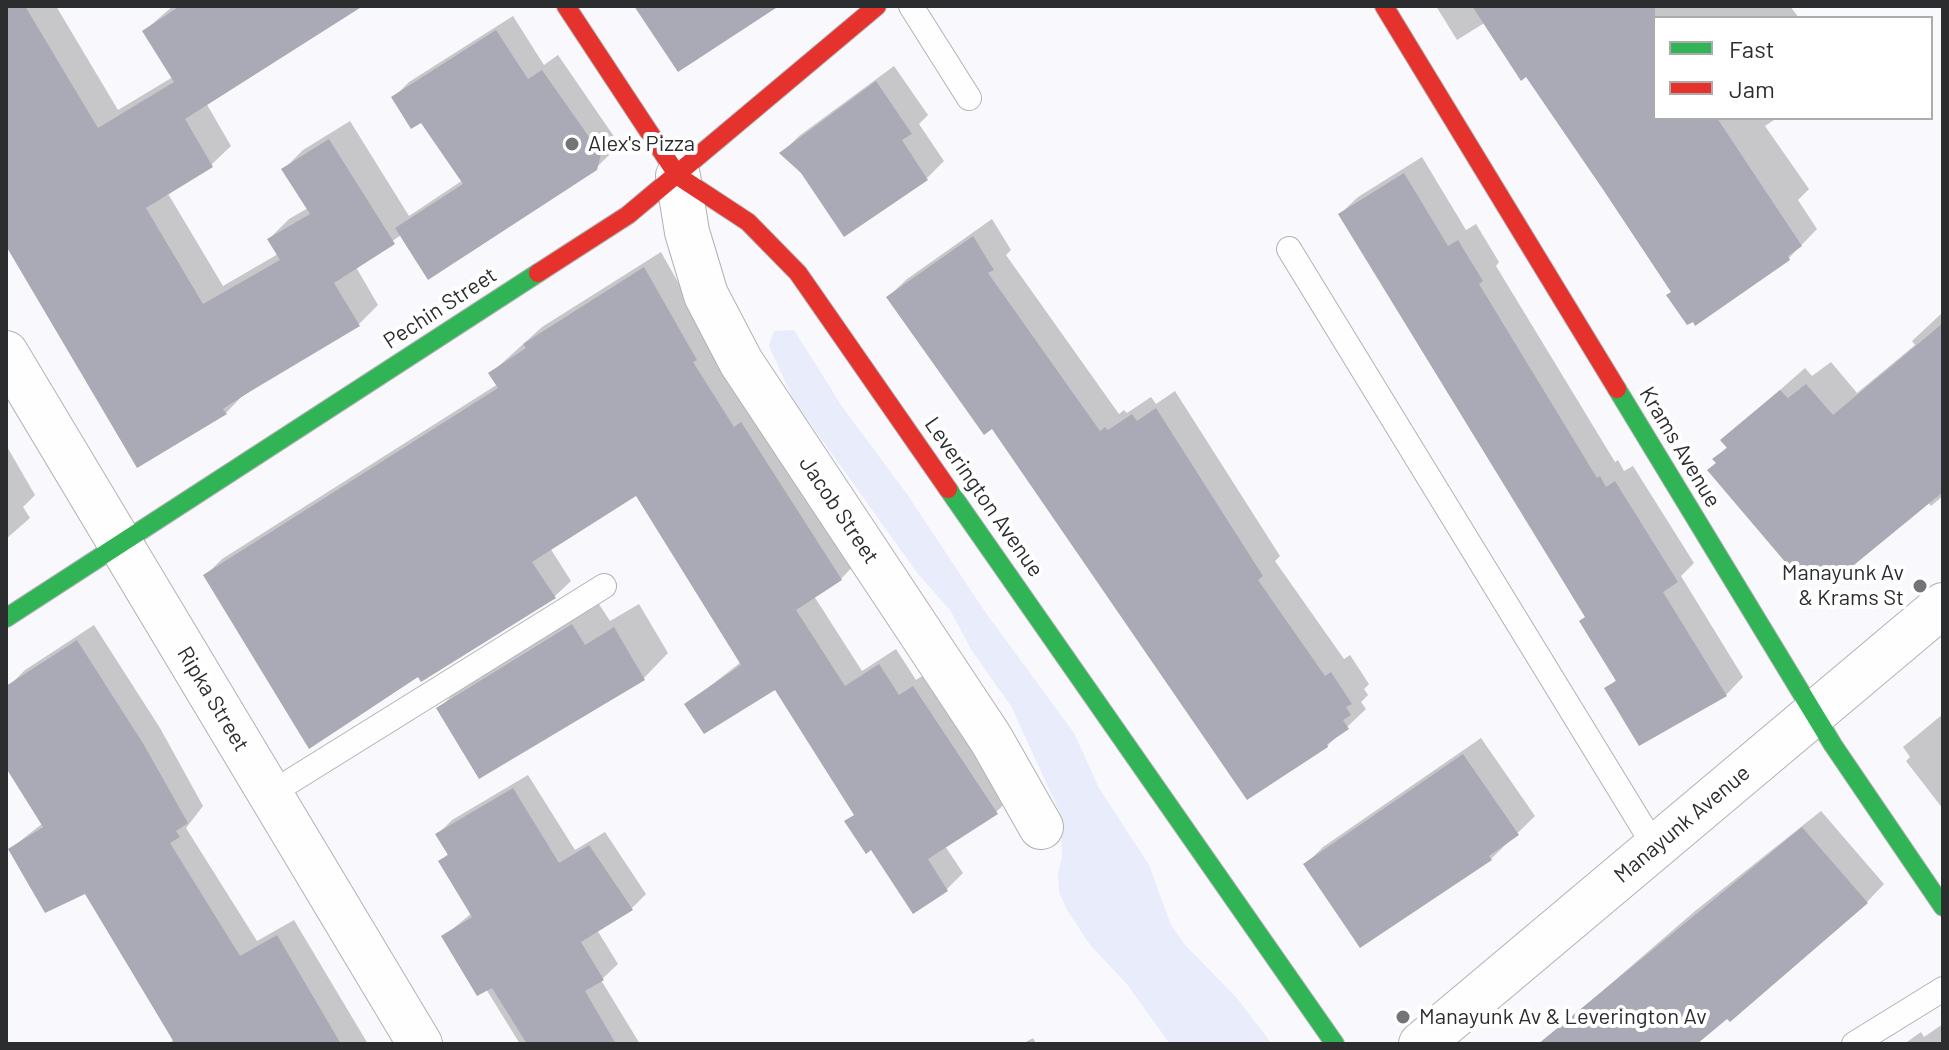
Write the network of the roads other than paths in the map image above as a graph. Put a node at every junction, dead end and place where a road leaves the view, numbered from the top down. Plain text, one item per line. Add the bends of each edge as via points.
1 (566, 6) edge
2 (877, 6) edge
3 (911, 6) edge
4 (1384, 6) edge
5 (969, 98) dead end
6 (678, 176) junction
7 (1289, 249) dead end
8 (6, 353) edge
9 (120, 543) junction
10 (604, 586) dead end
11 (1943, 605) edge
12 (6, 618) edge
13 (1814, 714) junction
14 (270, 794) junction
15 (1041, 827) dead end
16 (1655, 847) junction
17 (1943, 907) edge
18 (1943, 989) edge
19 (420, 1044) edge
20 (1335, 1044) edge
21 (1421, 1044) edge
22 (1854, 1044) edge

1 - 6 street, Leverington Avenue
2 - 6 street, Pechin Street
3 - 5 lane
4 - 13 street, Krams Avenue
6 - 9 street, Pechin Street via 628,215
6 - 15 street, Jacob Street via 687,232 706,295 741,362 991,739
6 - 20 street, Leverington Avenue via 748,222 798,273
7 - 16 lane
8 - 9 street, Ripka Street
9 - 12 street, Pechin Street
9 - 14 street, Ripka Street
10 - 14 lane
11 - 13 street, Manayunk Avenue
13 - 16 street, Manayunk Avenue
13 - 17 street, Krams Avenue
14 - 19 street, Ripka Street
16 - 21 street, Manayunk Avenue
18 - 22 lane

